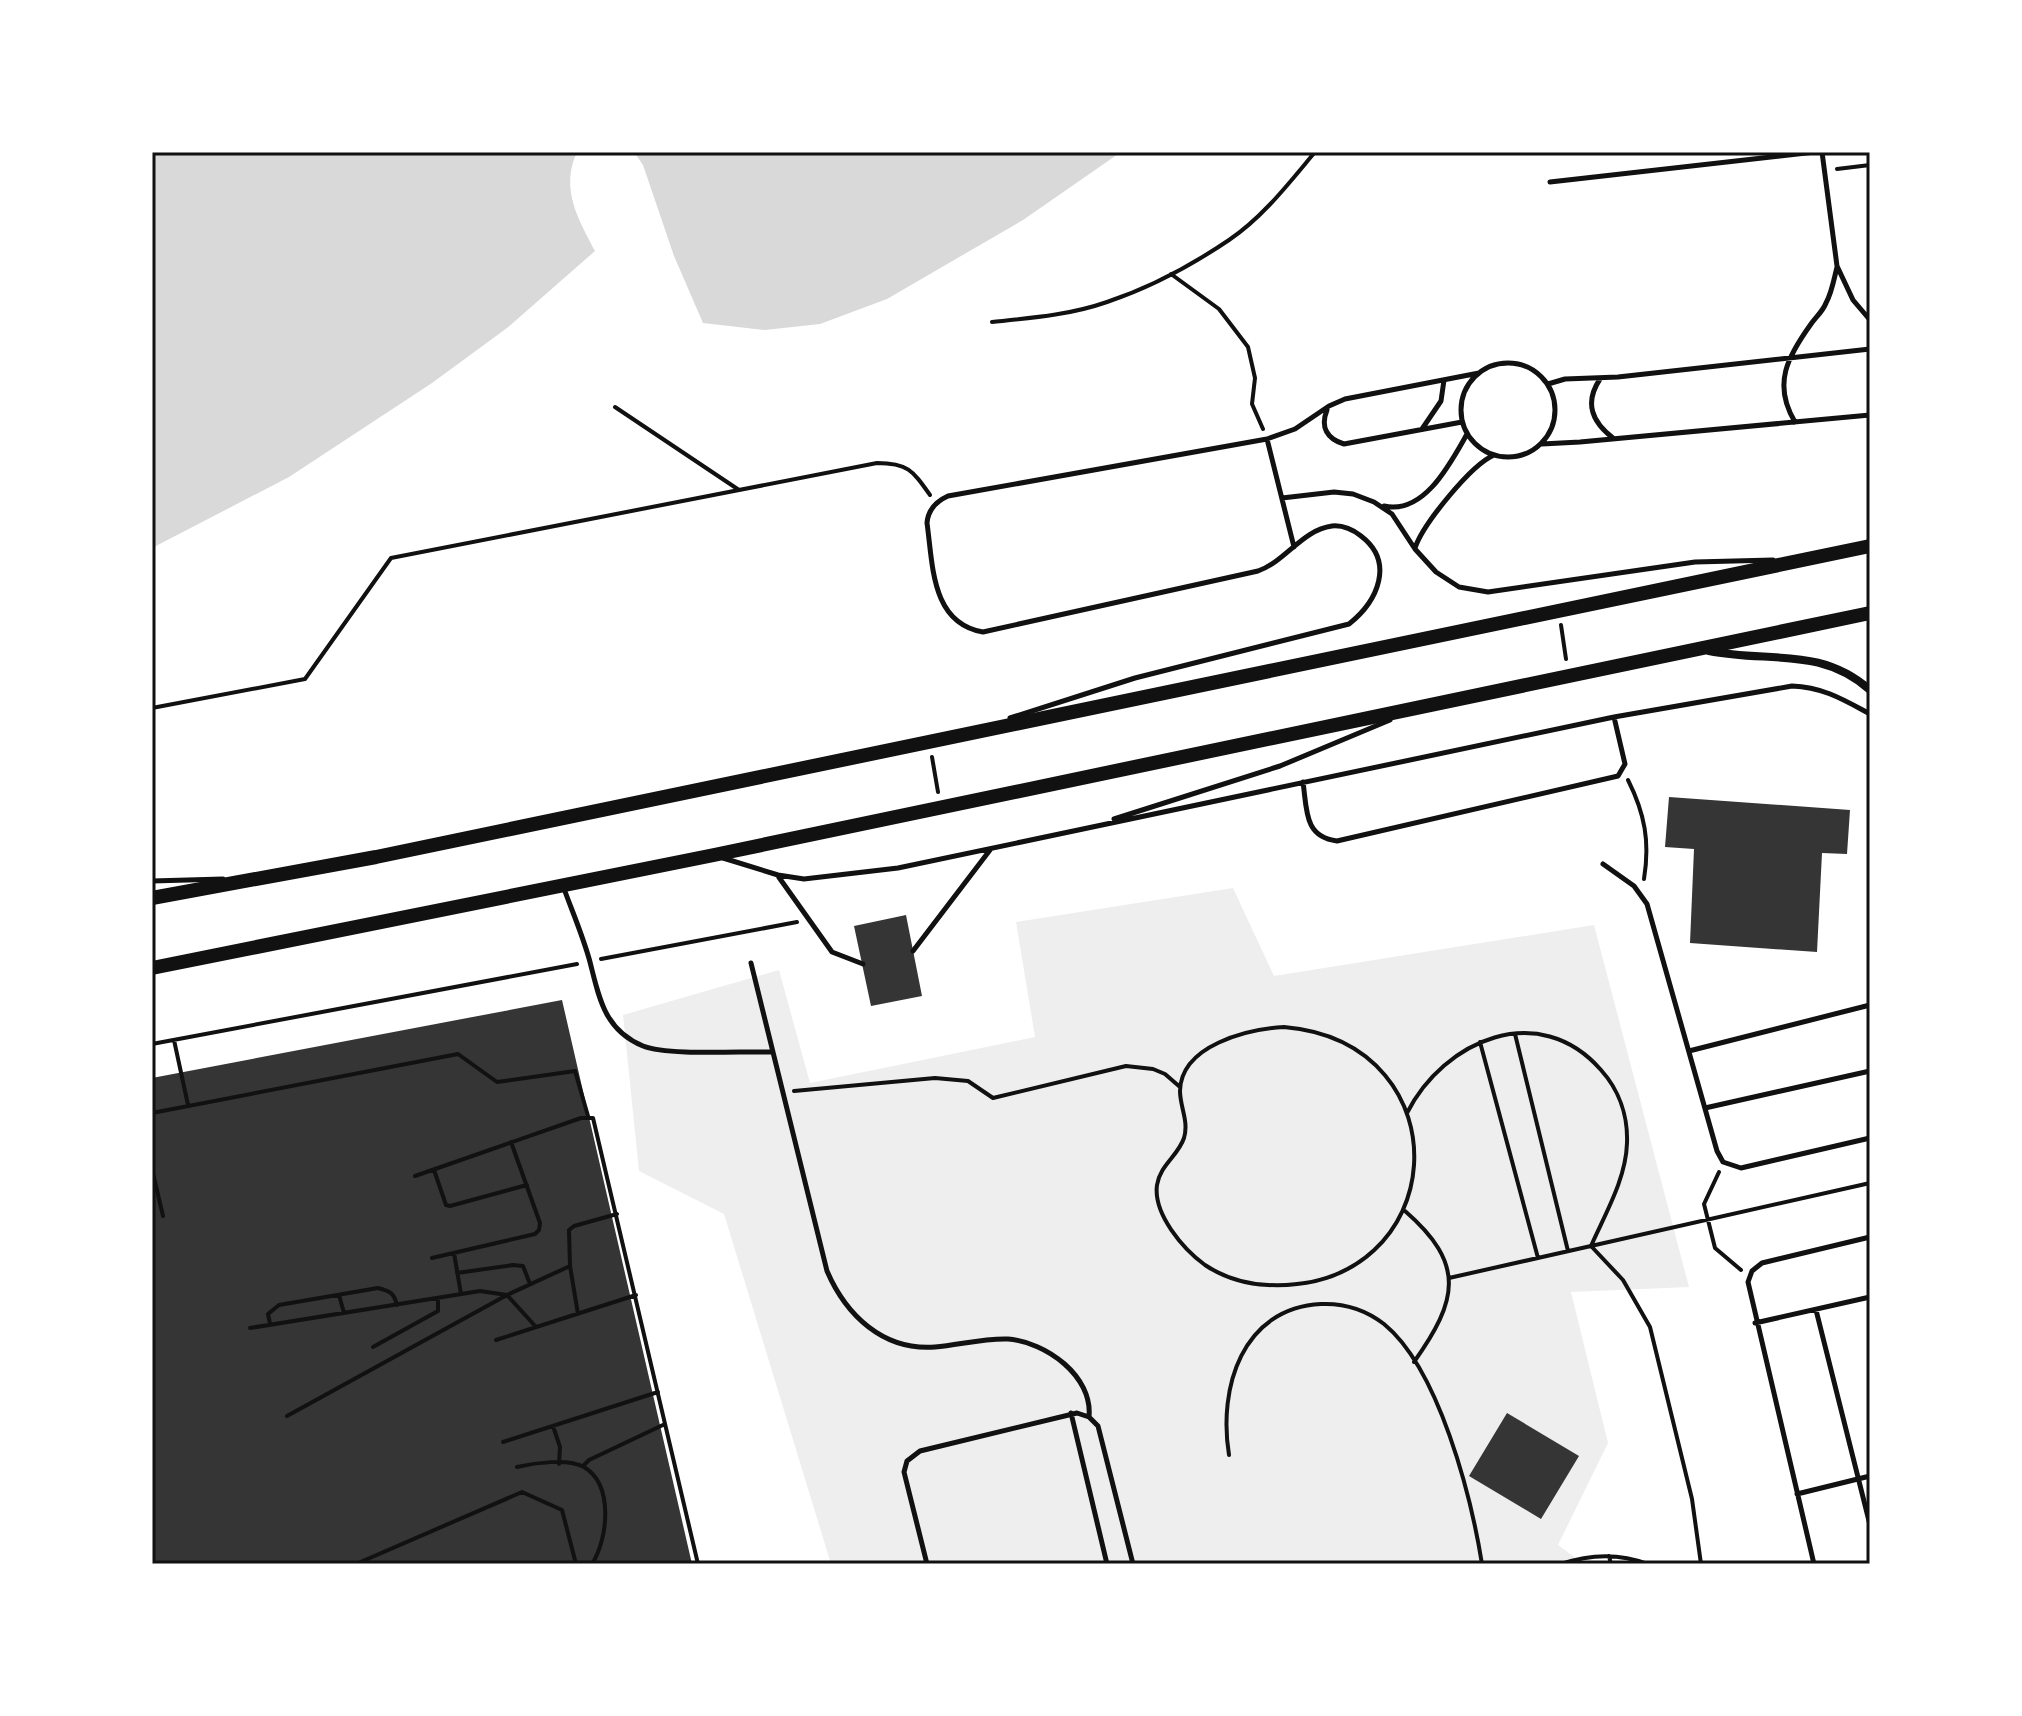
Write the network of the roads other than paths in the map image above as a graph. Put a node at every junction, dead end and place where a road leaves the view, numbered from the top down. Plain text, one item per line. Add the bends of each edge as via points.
1 (1815, 152) edge
2 (1822, 152) edge
3 (1550, 182) dead end
4 (1837, 266) junction
5 (1870, 320) edge
6 (1870, 349) edge
7 (1792, 356) junction
8 (1479, 373) junction
9 (1600, 378) junction
10 (1444, 380) junction
11 (1548, 384) junction
12 (1329, 406) junction
13 (1870, 415) edge
14 (1462, 422) junction
15 (1795, 422) junction
16 (1421, 429) junction
17 (1467, 434) junction
18 (1267, 439) junction
19 (1613, 439) junction
20 (1542, 444) junction
21 (1494, 455) junction
22 (1282, 498) junction
23 (1384, 506) junction
24 (1870, 546) edge
25 (1294, 547) junction
26 (1415, 549) junction
27 (1814, 559) junction
28 (1870, 613) edge
29 (1704, 649) junction
30 (1870, 690) edge
31 (1418, 708) junction
32 (1870, 714) edge
33 (1614, 717) junction
34 (967, 733) junction
35 (1303, 782) junction
36 (1086, 828) junction
37 (991, 848) junction
38 (714, 855) junction
39 (1603, 864) dead end
40 (778, 875) junction
41 (248, 880) junction
42 (152, 881) edge
43 (563, 886) junction
44 (152, 898) edge
45 (913, 951) dead end
46 (751, 963) dead end
47 (863, 964) dead end
48 (152, 968) edge
49 (1870, 1005) edge
50 (1689, 1051) junction
51 (772, 1052) junction
52 (1870, 1071) edge
53 (1705, 1108) junction
54 (1870, 1138) edge
55 (1870, 1237) edge
56 (1870, 1297) edge
57 (1816, 1310) junction
58 (1755, 1323) junction
59 (1071, 1413) junction
60 (1089, 1417) junction
61 (1870, 1476) edge
62 (1858, 1479) junction
63 (1797, 1494) junction
64 (1870, 1525) edge
65 (927, 1564) edge
66 (1107, 1564) edge
67 (1133, 1564) edge
68 (1814, 1564) edge

1 - 3 lane
2 - 4 lane
4 - 5 lane via 1853,300
4 - 7 lane via 1826,304
6 - 7 lane
7 - 9 lane
7 - 15 lane via 1783,389
8 - 10 lane
8 - 11 lane via 1508,362 1538,372
8 - 14 lane via 1463,395
9 - 11 lane
9 - 19 lane via 1591,395 1592,414
10 - 12 lane
10 - 16 lane via 1441,401
11 - 20 lane via 1555,421
12 - 16 lane via 1325,429 1344,444
12 - 18 lane via 1295,429
13 - 15 lane
14 - 16 lane
14 - 17 lane
15 - 19 lane
17 - 21 lane
17 - 23 lane via 1421,499 1404,507
18 - 22 lane
18 - 25 lane via 948,496 937,503 927,523 940,600 959,625 983,632 1258,571
19 - 20 lane
20 - 21 lane via 1520,456
21 - 26 lane via 1481,462 1430,519
22 - 23 lane via 1344,493
22 - 25 lane
23 - 26 lane
24 - 27 main road
25 - 34 lane via 1316,531 1336,526 1357,533 1380,561 1379,584 1368,606 1349,624 1135,678
26 - 27 lane via 1447,580 1488,592 1695,562
27 - 34 main road
28 - 29 main road
29 - 30 street via 1814,660 1844,671
29 - 31 main road
31 - 36 lane via 1280,766
31 - 38 main road
32 - 33 lane via 1830,692 1792,686
33 - 35 lane
33 - 35 lane via 1625,764 1607,781 1337,841 1315,832
34 - 41 main road
35 - 36 lane
36 - 37 lane
37 - 40 lane via 882,870 804,879
37 - 45 lane
38 - 40 lane
38 - 43 main road
39 - 50 lane via 1641,893 1647,904
40 - 47 lane via 832,952
41 - 42 lane
41 - 44 main road
43 - 48 main road
43 - 51 lane via 596,996 624,1035 644,1046 673,1050
46 - 51 lane
49 - 50 lane
50 - 53 lane
51 - 60 lane via 827,1271 850,1311 866,1327 909,1345 995,1339 1031,1344 1076,1376 1091,1405
52 - 53 lane
53 - 54 lane via 1723,1162 1741,1168
55 - 58 lane via 1762,1263 1747,1288
56 - 57 lane
57 - 58 lane
57 - 62 lane
58 - 63 lane
59 - 60 lane
59 - 65 lane via 910,1457 904,1472
59 - 66 lane
60 - 67 lane via 1100,1432
61 - 62 lane
62 - 63 lane
62 - 64 lane
63 - 68 lane

